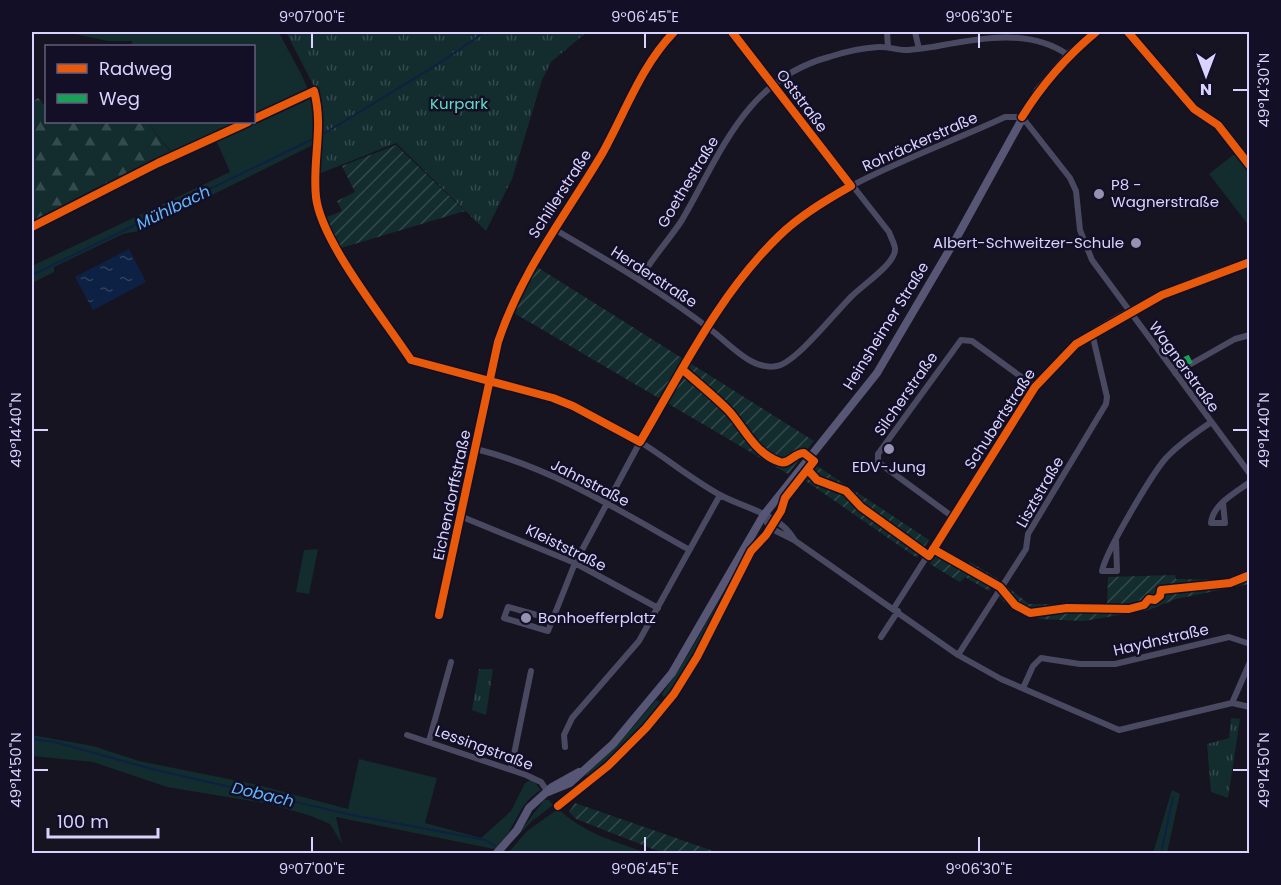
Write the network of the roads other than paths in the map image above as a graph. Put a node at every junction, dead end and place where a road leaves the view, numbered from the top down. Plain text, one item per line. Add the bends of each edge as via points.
1 (674, 32) edge
2 (732, 32) edge
3 (888, 32) edge
4 (915, 32) edge
5 (1096, 32) edge
6 (888, 47) junction
7 (919, 49) junction
8 (1068, 55) junction
9 (772, 84) junction
10 (1022, 117) junction
11 (851, 186) junction
12 (554, 230) junction
13 (896, 248) joint
14 (1250, 262) edge
15 (639, 279) junction
16 (1130, 313) junction
17 (708, 327) junction
18 (1092, 333) junction
19 (1250, 335) edge
20 (1175, 373) junction
21 (491, 381) junction
22 (1035, 387) junction
23 (1210, 423) junction
24 (640, 442) junction
25 (476, 449) junction
26 (1250, 474) edge
27 (1250, 482) edge
28 (720, 495) junction
29 (1223, 502) dead end
30 (606, 503) junction
31 (460, 516) junction
32 (763, 516) junction
33 (953, 517) junction
34 (794, 540) junction
35 (1116, 540) junction
36 (688, 549) junction
37 (574, 563) junction
38 (658, 608) junction
39 (896, 610) junction
40 (439, 615) dead end
41 (551, 619) junction
42 (881, 637) dead end
43 (1250, 644) edge
44 (958, 655) junction
45 (451, 662) dead end
46 (1250, 662) edge
47 (531, 671) dead end
48 (1023, 688) junction
49 (1232, 703) junction
50 (1250, 707) edge
51 (406, 735) dead end
52 (429, 741) junction
53 (565, 747) dead end
54 (511, 769) junction
55 (548, 792) junction
56 (496, 854) edge

1 - 12 street, Schillerstraße via 660,46 603,151
2 - 9 street, Oststraße
3 - 6 street
4 - 7 street
5 - 8 street, Heinsheimer Straße
6 - 7 street, Goethestraße
6 - 9 street, Goethestraße via 819,60
7 - 8 street, Goethestraße via 1005,37 1058,48
8 - 10 street, Heinsheimer Straße via 1038,90
9 - 11 street, Oststraße
9 - 15 street, Goethestraße via 718,150 681,220
10 - 11 street, Rohräckerstraße via 1005,117
10 - 16 street, Wagnerstraße via 1070,177 1087,249
10 - 32 street, Heinsheimer Straße via 877,373
11 - 13 street, Oststraße via 889,232
11 - 17 street, Rohräckerstraße via 821,203 780,235 736,282
12 - 15 street, Herderstraße
12 - 21 street, Schillerstraße via 507,312
13 - 17 street, Herderstraße via 891,262 830,317 794,358 783,364 759,366
14 - 16 street, Schubertstraße via 1162,295
15 - 17 street, Herderstraße
16 - 18 street, Schubertstraße
16 - 20 street, Wagnerstraße
18 - 22 street, Schubertstraße via 1068,351
18 - 44 street, Lisztstraße via 1107,404 1028,534 1026,549
19 - 20 street via 1235,339
20 - 23 street, Wagnerstraße
21 - 24 street via 531,390 573,406
21 - 25 street, Eichendorffstraße
22 - 33 street, Schubertstraße
22 - 33 street, Silcherstraße via 972,341 960,340 878,454 879,462
23 - 26 street, Wagnerstraße
23 - 35 street via 1164,460
24 - 28 street
24 - 30 street
25 - 30 street, Jahnstraße via 541,471
25 - 31 street, Eichendorffstraße
27 - 29 street
28 - 32 street
28 - 36 street
30 - 36 street, Jahnstraße
30 - 37 street
31 - 37 street, Kleiststraße
31 - 40 street, Eichendorffstraße
32 - 34 street via 770,528
32 - 34 street via 776,518
32 - 55 street, Heinsheimer Straße via 672,673 613,744 564,787
33 - 39 street, Schubertstraße
34 - 39 street
35 - 35 street via 1105,558 1102,571 1117,570
36 - 38 street
37 - 38 street, Kleiststraße
37 - 41 street
38 - 53 street via 639,640 572,718 564,735
39 - 42 street, Schubertstraße
39 - 44 street
41 - 41 street via 548,631 504,618 508,607
43 - 48 street, Haydnstraße via 1229,637 1115,664 1041,658
44 - 48 street
45 - 52 street
46 - 49 street
47 - 54 street
48 - 49 street via 1119,730
49 - 50 street
51 - 52 street, Lessingstraße
52 - 54 street, Lessingstraße
54 - 55 street, Lessingstraße via 541,782
55 - 56 street, Heinsheimer Straße via 529,808 517,830

